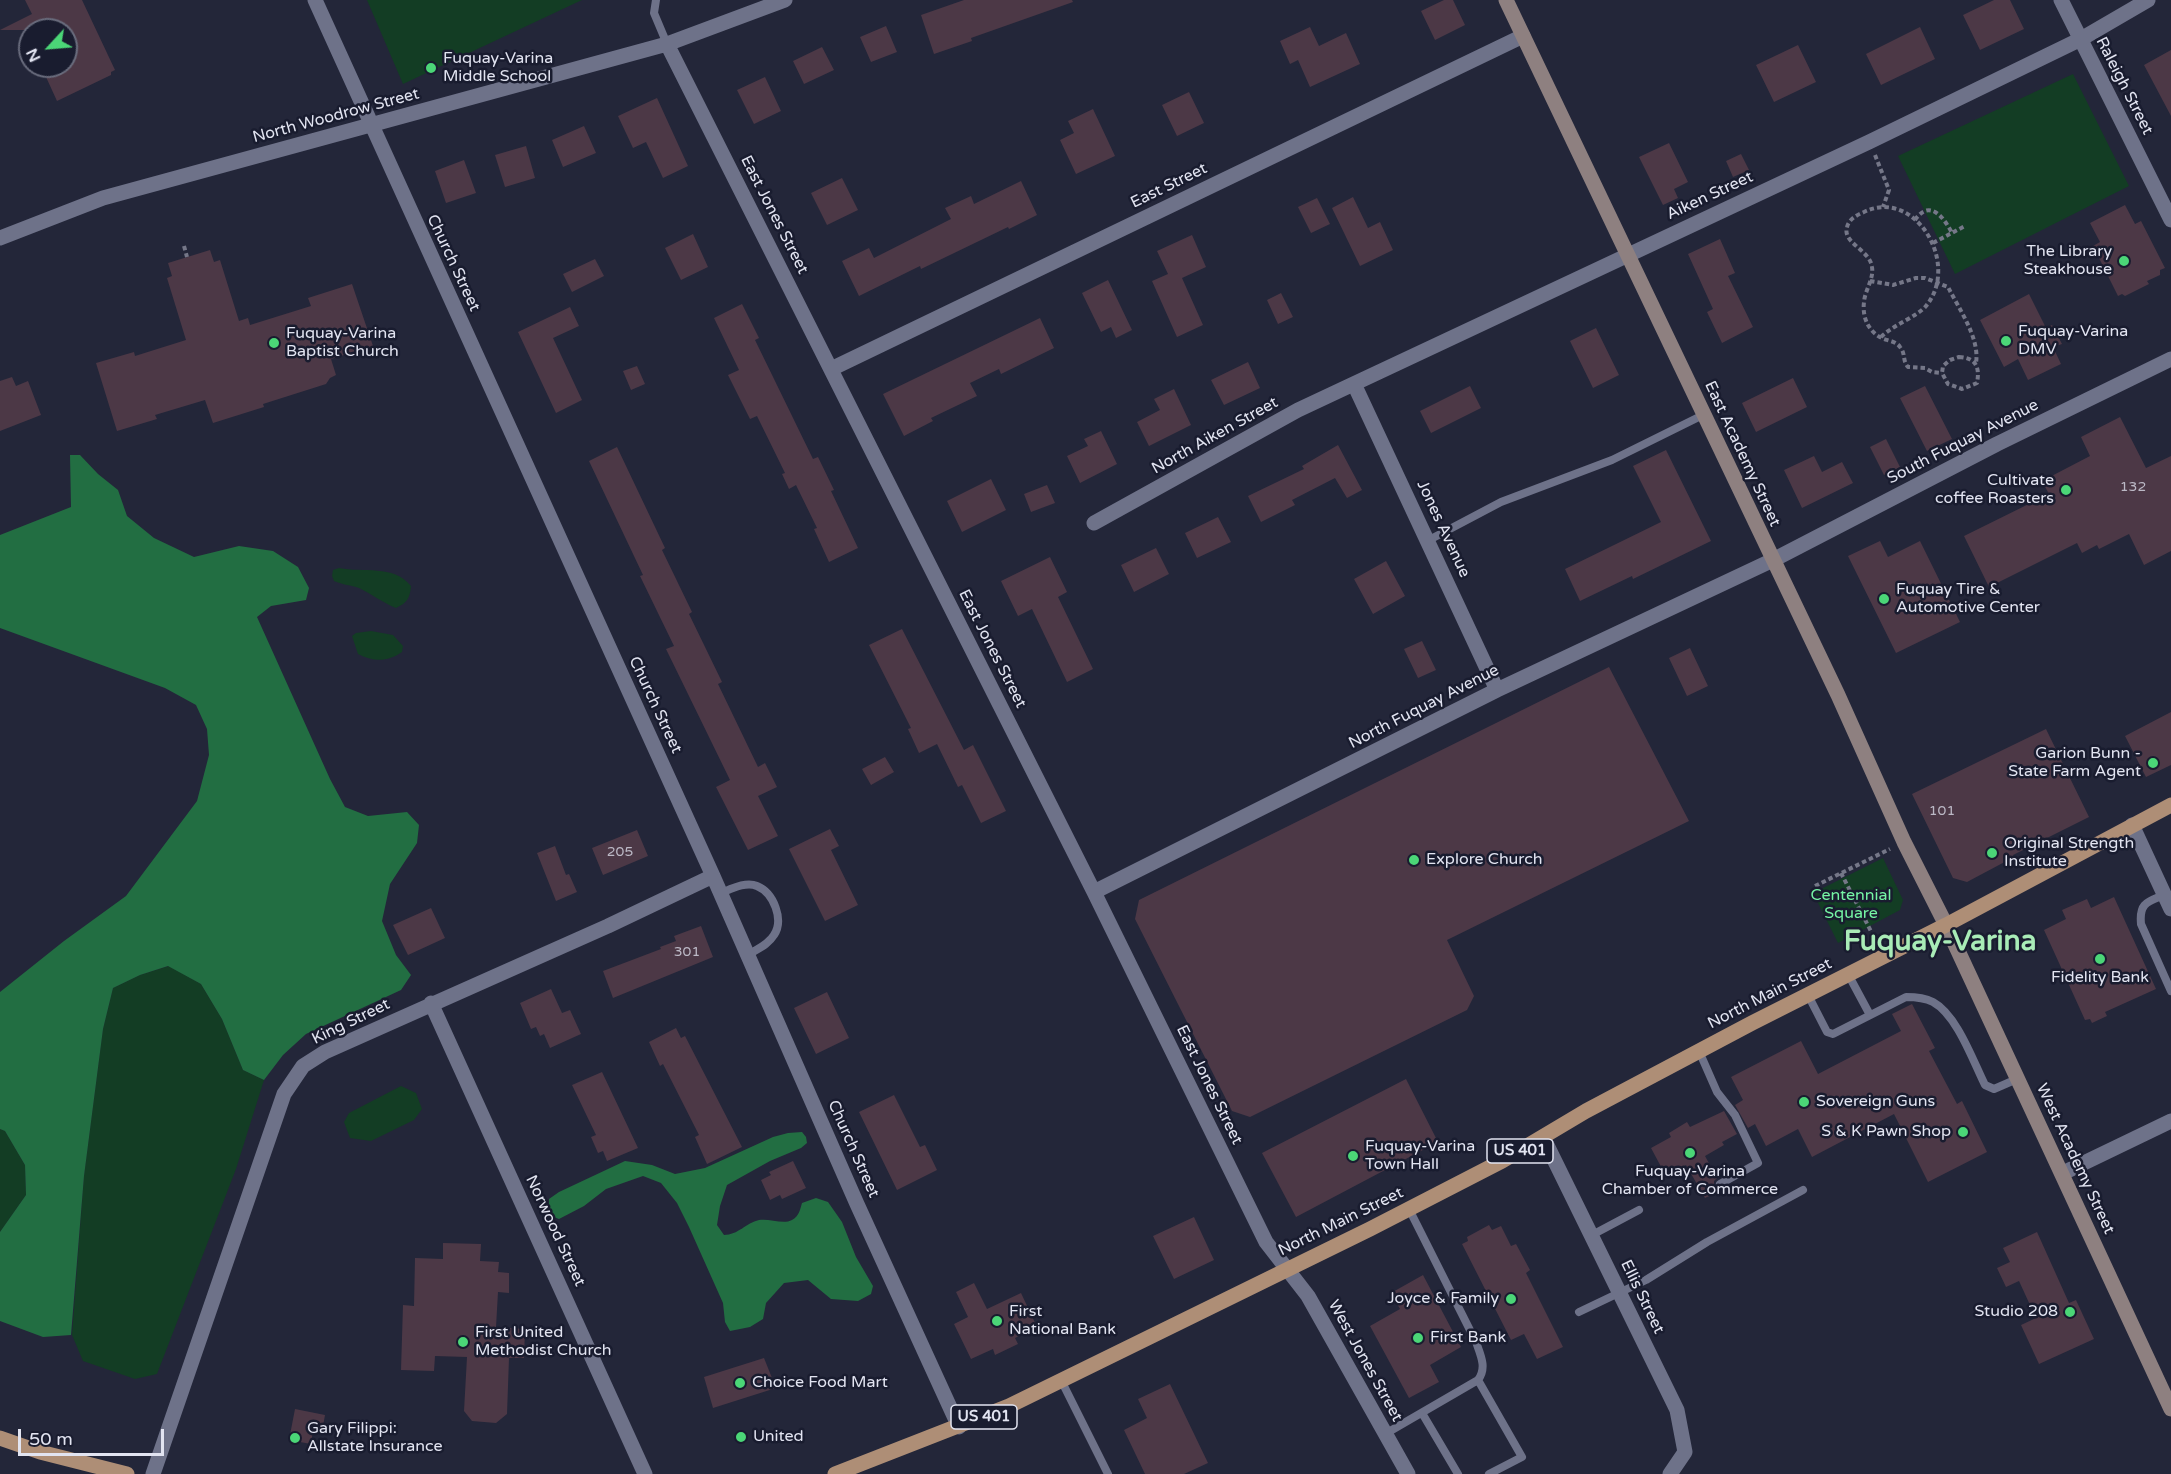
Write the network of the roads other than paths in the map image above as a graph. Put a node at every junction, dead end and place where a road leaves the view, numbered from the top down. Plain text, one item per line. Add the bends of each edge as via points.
1 (315, 0) edge
2 (656, 0) edge
3 (785, 0) edge
4 (1506, 0) edge
5 (2061, 0) edge
6 (2148, 0) edge
7 (1523, 36) junction
8 (2081, 39) junction
9 (667, 44) junction
10 (370, 125) junction
11 (2171, 220) edge
12 (0, 238) edge
13 (1627, 254) junction
14 (2171, 359) edge
15 (831, 369) junction
16 (1354, 384) junction
17 (1703, 415) junction
18 (1094, 523) dead end
19 (1429, 540) junction
20 (1773, 560) junction
21 (1497, 690) junction
22 (2171, 805) edge
23 (2132, 825) junction
24 (713, 876) junction
25 (1094, 892) junction
26 (721, 893) junction
27 (2168, 902) edge
28 (1946, 925) junction
29 (748, 955) junction
30 (1848, 974) junction
31 (2171, 991) edge
32 (1808, 995) junction
33 (431, 1004) junction
34 (1870, 1015) junction
35 (1699, 1051) junction
36 (2017, 1078) junction
37 (2171, 1121) edge
38 (1543, 1137) junction
39 (2062, 1173) junction
40 (1720, 1184) dead end
41 (1803, 1190) dead end
42 (1409, 1209) junction
43 (1640, 1210) dead end
44 (1592, 1235) junction
45 (1287, 1269) junction
46 (1620, 1292) junction
47 (1579, 1312) dead end
48 (1061, 1380) junction
49 (1478, 1380) junction
50 (2171, 1408) edge
51 (1422, 1413) junction
52 (959, 1427) junction
53 (1385, 1434) junction
54 (0, 1438) edge
55 (127, 1474) edge
56 (153, 1474) edge
57 (645, 1474) edge
58 (836, 1474) edge
59 (1108, 1474) edge
60 (1408, 1474) edge
61 (1458, 1474) edge
62 (1489, 1474) edge
63 (1670, 1474) edge

1 - 10 street, Church Street
2 - 9 lane via 654,13
3 - 9 street, North Woodrow Street
4 - 7 street, East Academy Street
5 - 8 street, Raleigh Street
6 - 8 street, Aiken Street
7 - 13 street, East Academy Street
7 - 15 street, East Street
8 - 11 street, Raleigh Street
8 - 13 street, Aiken Street
9 - 10 street, North Woodrow Street
9 - 15 street, East Jones Street
10 - 12 street, North Woodrow Street via 103,198
10 - 24 street, Church Street
13 - 16 street, Aiken Street
13 - 17 street, East Academy Street
14 - 20 street, South Fuquay Avenue
15 - 25 street, East Jones Street
16 - 18 street, North Aiken Street via 1298,410
16 - 19 street, Jones Avenue
17 - 19 lane via 1612,460 1501,502
17 - 20 street, East Academy Street
19 - 21 street, Jones Avenue
20 - 21 street, North Fuquay Avenue
20 - 28 street, East Academy Street
21 - 25 street, North Fuquay Avenue
22 - 23 main road, US 401
23 - 27 street
23 - 28 main road, US 401
24 - 26 street, Church Street
24 - 33 street, King Street
25 - 45 street, East Jones Street via 1266,1242
26 - 29 street, Church Street
26 - 29 lane via 756,885 768,893 776,908 776,933
27 - 31 lane via 2144,904 2140,913 2141,924
28 - 30 main road, North Main Street / US 401
28 - 36 street, West Academy Street
29 - 52 street, Church Street
30 - 32 main road, North Main Street / US 401
30 - 34 lane
32 - 34 lane via 1827,1032 1833,1034
32 - 35 main road, North Main Street / US 401
33 - 56 street, King Street via 325,1052 303,1066 284,1094
33 - 57 street, Norwood Street
34 - 36 lane via 1906,997 1932,1001 1952,1021 1986,1085 1994,1089
35 - 38 main road, North Main Street / US 401
35 - 40 lane via 1716,1092 1735,1115 1758,1163
36 - 39 street, West Academy Street
37 - 39 street
38 - 42 main road, North Main Street / US 401
38 - 44 street, Ellis Street
39 - 50 street, West Academy Street
41 - 46 lane
42 - 45 main road, North Main Street / US 401
42 - 49 lane via 1476,1342 1483,1364
43 - 44 lane
44 - 46 street, Ellis Street
45 - 48 main road, North Main Street / US 401
45 - 53 street, West Jones Street via 1308,1296
46 - 47 lane
46 - 63 street, Ellis Street via 1677,1410 1684,1452
48 - 52 main road, North Main Street / US 401
48 - 59 lane
49 - 51 lane
49 - 62 lane via 1522,1457
51 - 53 lane
51 - 61 lane
52 - 58 main road, North Main Street / US 401
53 - 60 street, West Jones Street
54 - 55 main road

